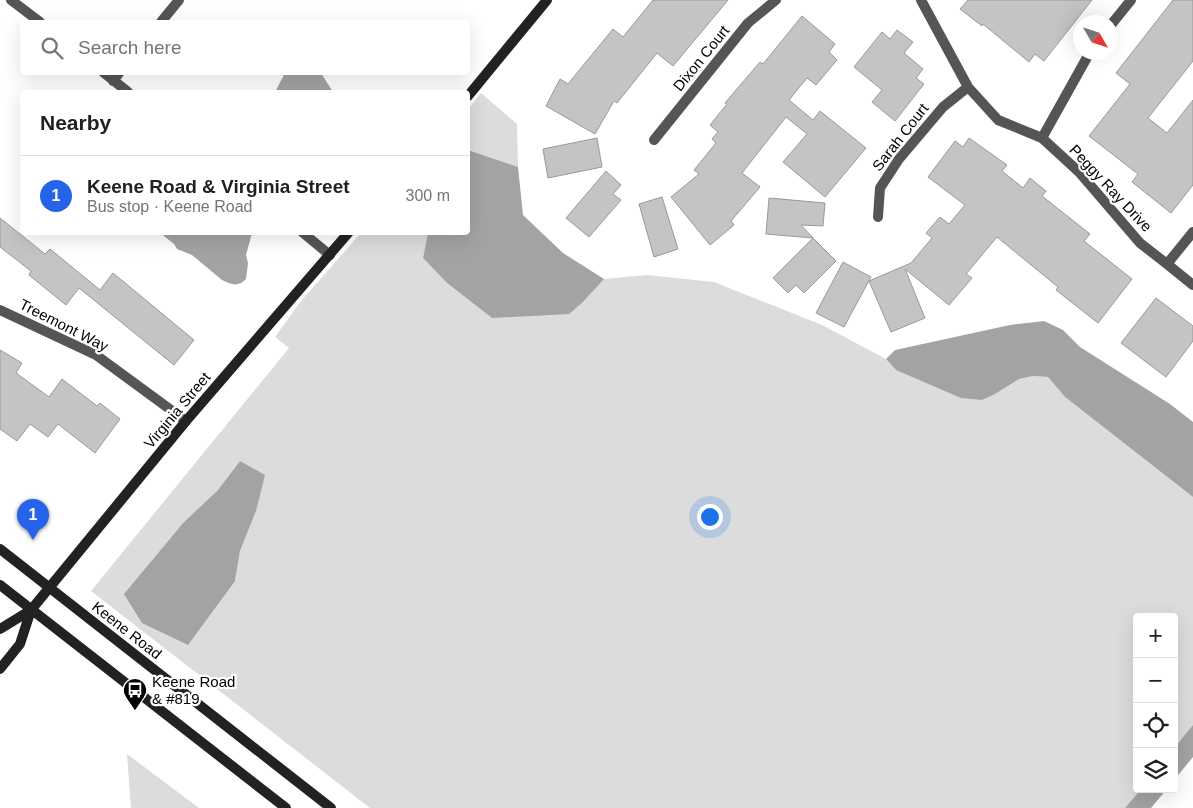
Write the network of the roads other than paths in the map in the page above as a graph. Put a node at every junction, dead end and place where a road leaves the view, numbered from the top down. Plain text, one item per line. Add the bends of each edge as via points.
1 (11, 0) edge
2 (179, 0) edge
3 (547, 0) edge
4 (776, 0) edge
5 (921, 0) edge
6 (1131, 0) edge
7 (1118, 16) edge
8 (37, 20) edge
9 (163, 20) edge
10 (1086, 60) edge
11 (106, 75) edge
12 (118, 75) edge
13 (113, 81) junction
14 (968, 88) junction
15 (125, 90) edge
16 (470, 94) edge
17 (1042, 138) junction
18 (654, 140) dead end
19 (878, 218) dead end
20 (1193, 232) edge
21 (306, 235) edge
22 (346, 235) edge
23 (330, 254) junction
24 (1167, 264) junction
25 (1193, 285) edge
26 (0, 310) edge
27 (186, 421) junction
28 (0, 549) edge
29 (0, 585) edge
30 (49, 588) junction
31 (31, 610) junction
32 (0, 630) edge
33 (0, 669) edge
34 (286, 808) edge
35 (330, 808) edge

1 - 8 street
2 - 9 street
3 - 16 main road
4 - 18 street, Dixon Court via 748,23
5 - 14 street, Peggy Ray Drive
6 - 7 street
10 - 17 street
11 - 13 street
12 - 13 street
13 - 15 street
14 - 17 street, Peggy Ray Drive via 998,120
14 - 19 street, Sarah Court via 943,107 899,159 880,188
17 - 24 street, Peggy Ray Drive via 1079,172 1140,243
20 - 24 street
21 - 23 street
22 - 23 main road, Virginia Street
23 - 27 main road, Virginia Street
24 - 25 street, Peggy Ray Drive
26 - 27 street, Treemont Way via 96,355
27 - 30 main road, Virginia Street
28 - 30 main road, Keene Road
29 - 31 main road
30 - 31 main road, Virginia Street
30 - 35 main road, Keene Road
31 - 32 main road
31 - 33 main road via 20,644
31 - 34 main road

